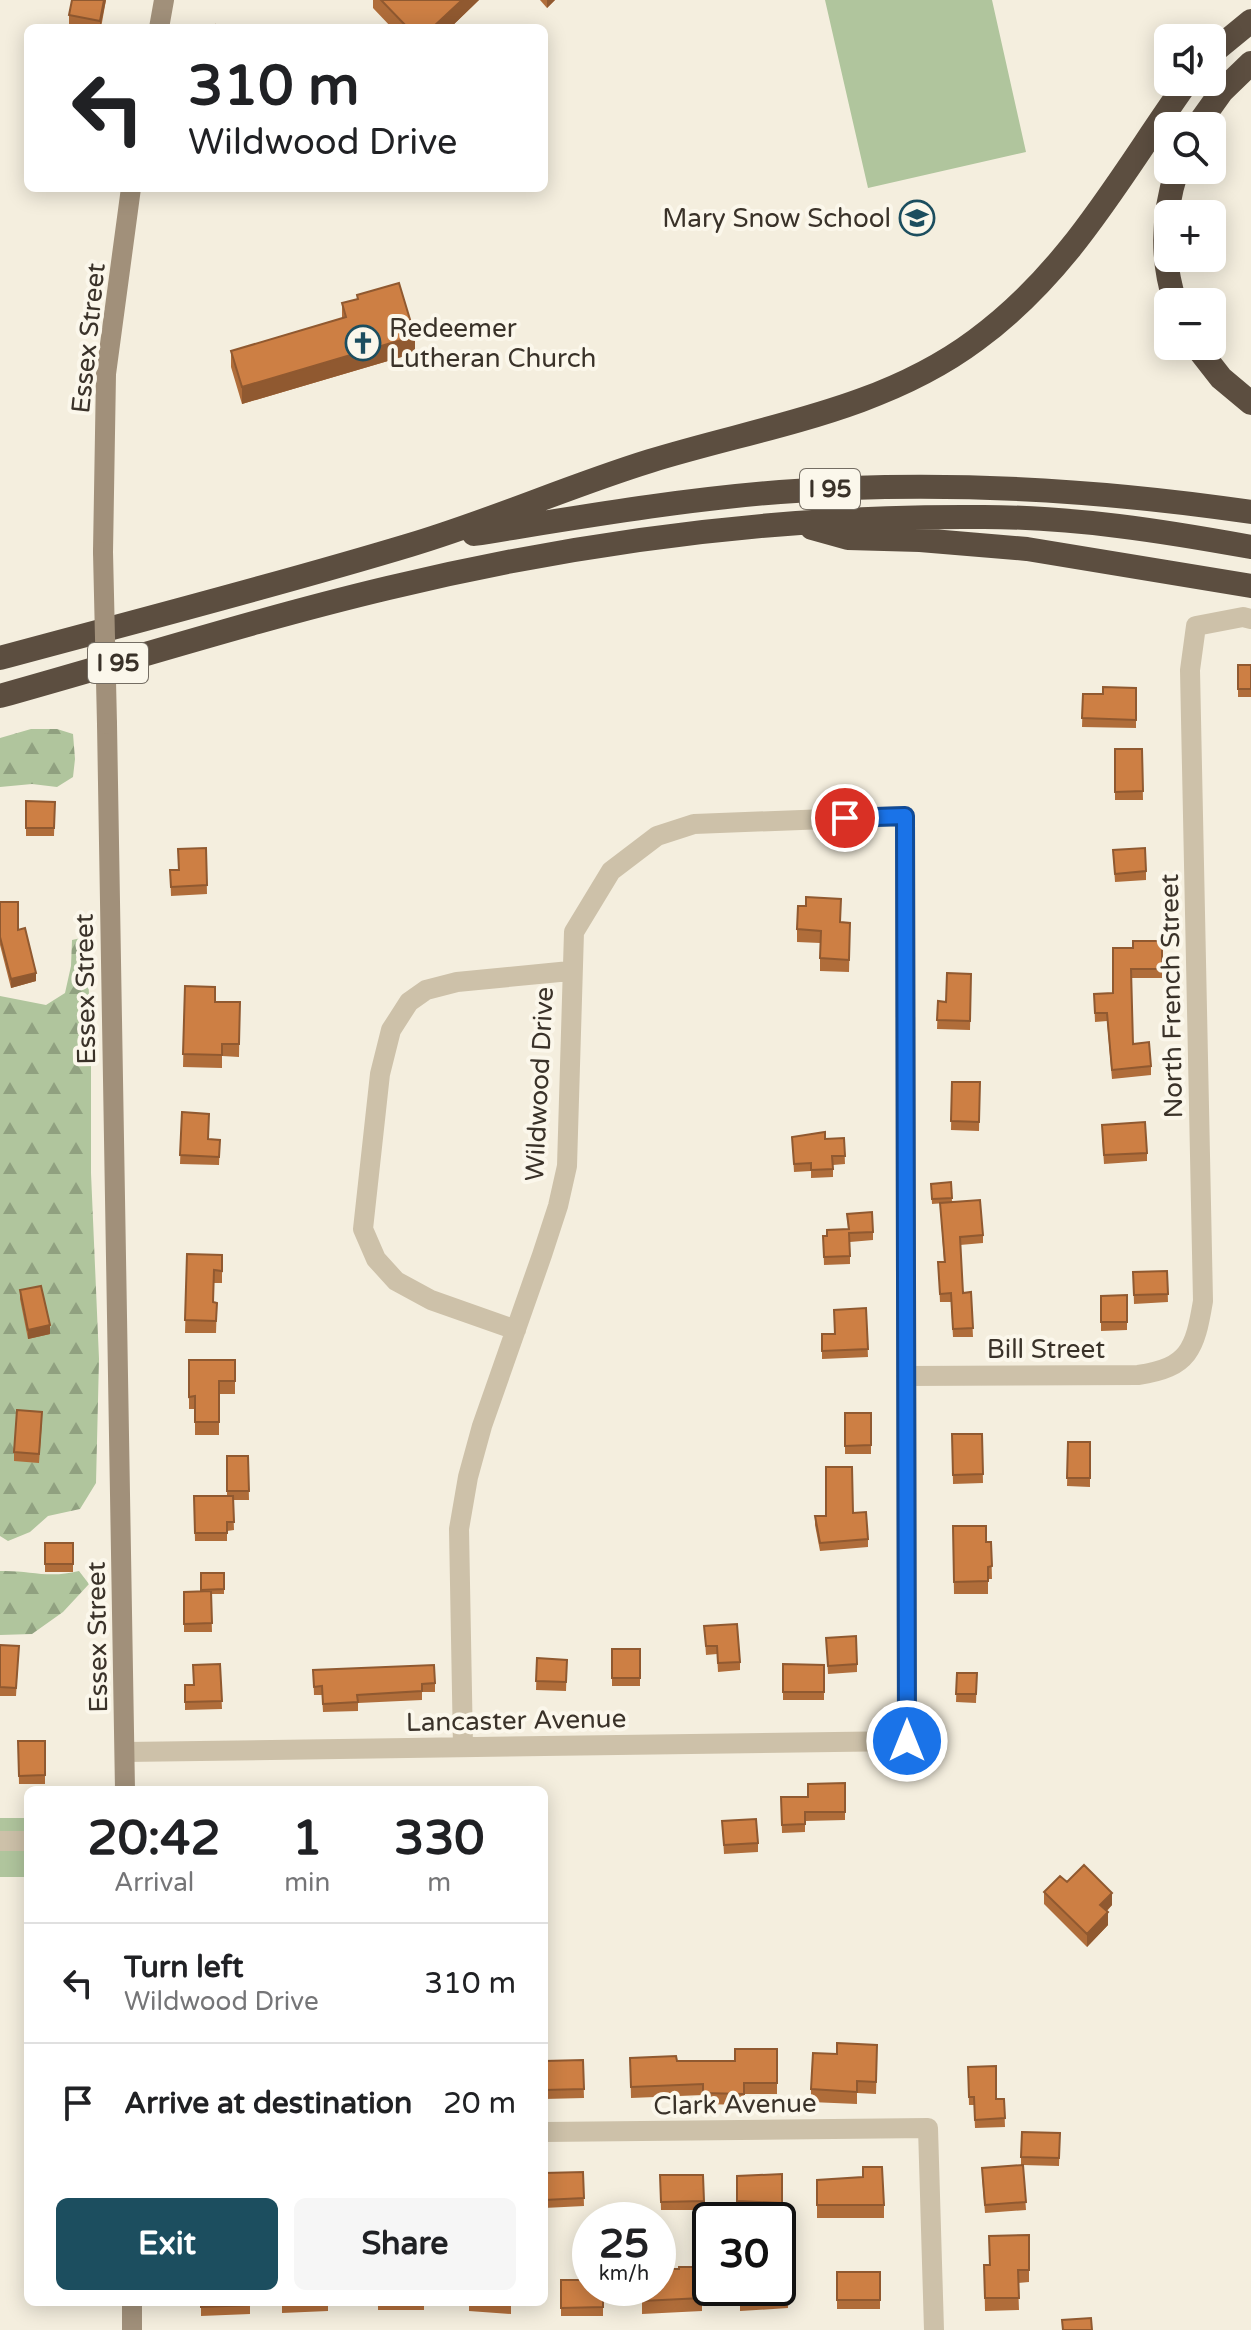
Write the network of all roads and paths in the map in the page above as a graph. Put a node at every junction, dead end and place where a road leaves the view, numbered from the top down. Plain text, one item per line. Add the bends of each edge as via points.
1 (164, 0) edge
2 (1251, 21) edge
3 (160, 24) edge
4 (1226, 42) edge
5 (1251, 63) edge
6 (1177, 96) edge
7 (1207, 112) edge
8 (1174, 184) edge
9 (130, 192) edge
10 (1172, 288) edge
11 (1207, 360) edge
12 (1251, 403) edge
13 (1251, 512) edge
14 (798, 524) junction
15 (412, 545) junction
16 (1251, 547) edge
17 (1251, 586) edge
18 (1251, 619) edge
19 (0, 658) edge
20 (0, 696) edge
21 (570, 971) junction
22 (516, 1330) junction
23 (1183, 1360) joint
24 (906, 1376) junction
25 (463, 1747) junction
26 (125, 1752) junction
27 (125, 1786) edge
28 (0, 1841) edge
29 (24, 1841) edge
30 (548, 2132) edge
31 (132, 2306) edge
32 (132, 2330) edge
33 (934, 2330) edge

1 - 3 street
2 - 4 highway
5 - 7 highway
6 - 15 highway via 1054,270 1011,312 941,364 854,402 613,473
8 - 10 highway via 1165,237
9 - 26 street, Essex Street, bridge via 106,374 103,552
11 - 12 highway
13 - 15 highway, I 95 via 1034,488 849,488 630,509
14 - 16 highway, I 95 via 986,516 1112,525
14 - 17 highway via 848,538 1027,549
14 - 20 highway, I 95 via 658,537 442,576
15 - 19 highway, I 95
18 - 23 street, North French Street via 1196,626 1190,670 1203,1301 1198,1335
21 - 22 street, Wildwood Drive via 567,1166
21 - 22 street via 426,990 409,1002 391,1030 380,1074 363,1229 376,1259 396,1281 431,1300
21 - 24 street, Wildwood Drive via 574,932 598,890 611,871 657,836 694,824 905,816
22 - 25 street, Wildwood Drive via 482,1426 459,1529
23 - 24 street, Bill Street via 1163,1372 1138,1375
24 - 25 street, Lancaster Avenue via 907,1741
25 - 26 street, Lancaster Avenue
26 - 27 street, Essex Street
28 - 29 street
30 - 33 street, Clark Avenue via 928,2128
31 - 32 street

